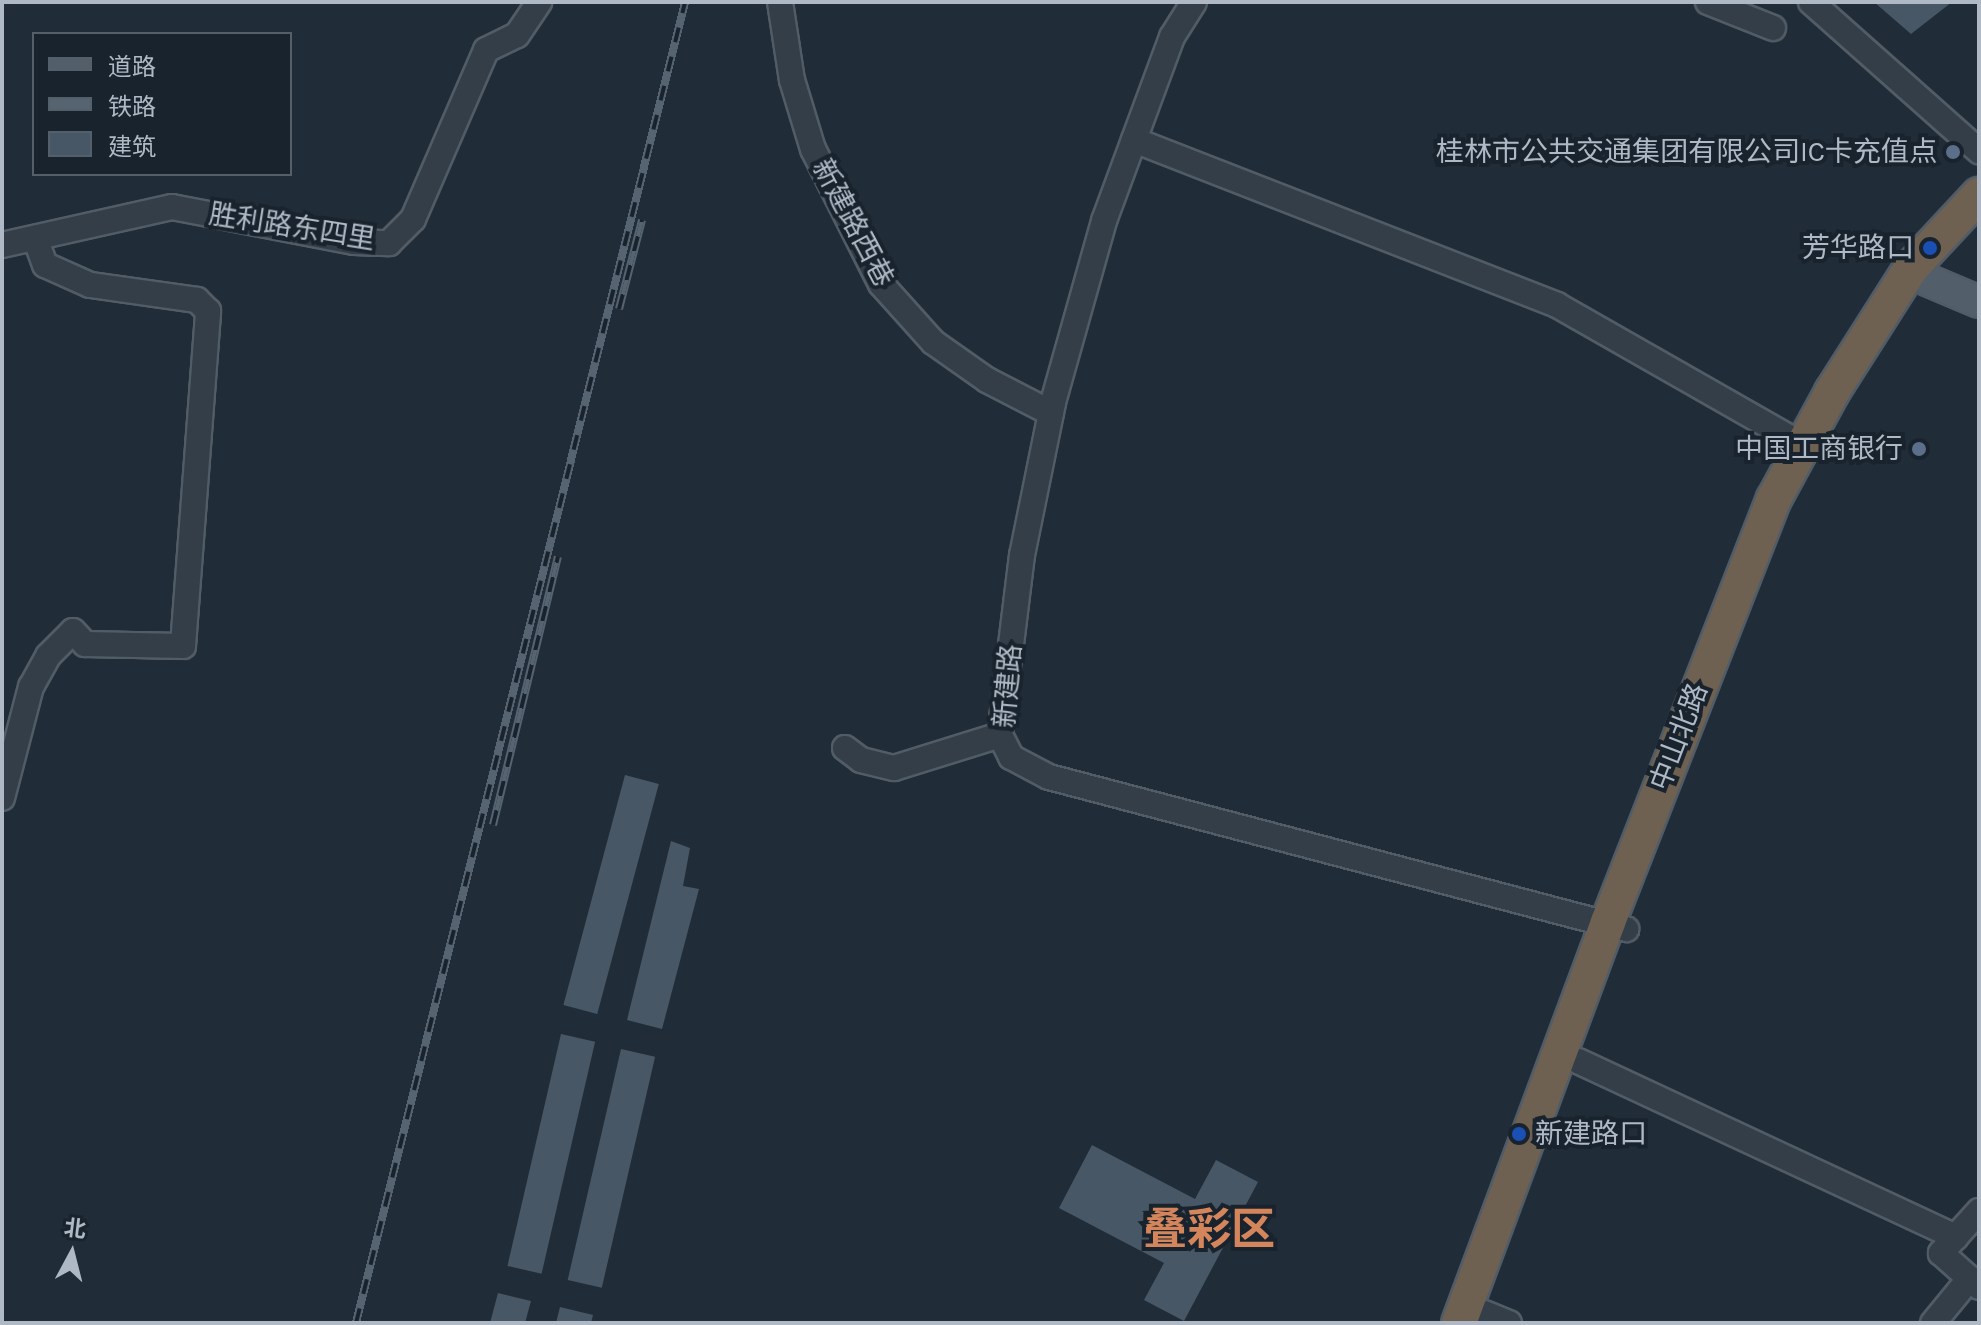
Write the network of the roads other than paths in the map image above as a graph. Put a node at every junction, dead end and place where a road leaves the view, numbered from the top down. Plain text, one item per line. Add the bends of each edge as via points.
1 (539, 2) edge
2 (780, 2) edge
3 (1194, 2) edge
4 (1708, 2) edge
5 (1811, 2) edge
6 (1773, 28) dead end
7 (1134, 140) junction
8 (1979, 151) edge
9 (1979, 195) edge
10 (1979, 223) edge
11 (35, 238) junction
12 (2, 245) edge
13 (1926, 271) junction
14 (1979, 282) edge
15 (1979, 302) edge
16 (1051, 413) junction
17 (1802, 445) junction
18 (1000, 735) junction
19 (845, 748) dead end
20 (2, 798) edge
21 (1617, 926) junction
22 (1578, 1061) junction
23 (1979, 1211) edge
24 (1956, 1237) junction
25 (1974, 1282) edge
26 (1483, 1320) edge
27 (1933, 1323) edge

1 - 11 street, 胜利路东四里 via 517,35 486,50 413,219 389,243 354,242 172,207
2 - 16 street, 新建路西巷 via 792,80 813,149 881,284 933,342 987,380
3 - 7 street, 新建路 via 1172,37
4 - 6 street
5 - 8 street
7 - 16 street, 新建路 via 1104,221
7 - 17 street via 1557,305
9 - 13 highway, 中山北路
10 - 13 highway, 中山北路
11 - 12 street, 胜利路东四里
11 - 20 street via 45,265 90,285 197,300 208,311 183,646 85,644 73,631 48,656 31,687
13 - 14 main road
13 - 15 main road
13 - 17 highway, 中山北路
13 - 21 highway, 中山北路 via 1792,508
16 - 18 street, 新建路 via 1022,555
17 - 21 highway, 中山北路 via 1755,540
18 - 19 street via 894,768 861,760
18 - 21 street, 新建路 via 1011,757 1049,777
21 - 22 highway, 中山北路
21 - 26 highway, 中山北路
22 - 24 street
22 - 26 highway, 中山北路
23 - 24 street
24 - 25 street via 1941,1253
25 - 27 street

